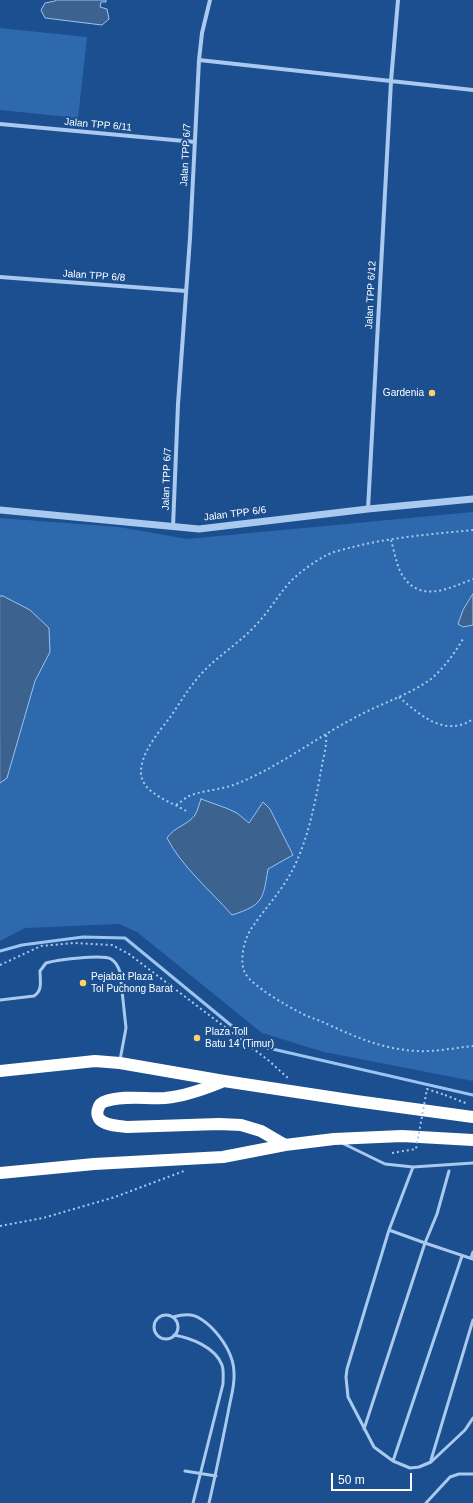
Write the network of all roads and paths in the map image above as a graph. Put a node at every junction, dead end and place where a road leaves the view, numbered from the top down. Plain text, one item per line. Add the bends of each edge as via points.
1 (210, 0) edge
2 (398, 0) edge
3 (199, 60) junction
4 (391, 82) junction
5 (473, 90) edge
6 (0, 124) edge
7 (195, 142) junction
8 (0, 277) edge
9 (186, 291) junction
10 (473, 499) edge
11 (368, 509) junction
12 (0, 510) edge
13 (173, 527) junction
14 (473, 530) edge
15 (390, 539) junction
16 (473, 579) edge
17 (463, 639) dead end
18 (399, 697) junction
19 (473, 719) edge
20 (326, 735) junction
21 (176, 805) junction
22 (186, 811) dead end
23 (0, 965) edge
24 (0, 1000) edge
25 (473, 1046) edge
26 (120, 1063) junction
27 (0, 1071) edge
28 (224, 1081) junction
29 (305, 1093) junction
30 (472, 1111) edge
31 (334, 1139) junction
32 (473, 1140) edge
33 (285, 1145) junction
34 (392, 1153) dead end
35 (473, 1163) edge
36 (413, 1167) junction
37 (187, 1170) dead end
38 (449, 1171) dead end
39 (0, 1173) edge
40 (0, 1226) edge
41 (389, 1230) junction
42 (425, 1243) junction
43 (473, 1252) edge
44 (462, 1256) junction
45 (472, 1259) edge
46 (173, 1317) junction
47 (473, 1320) edge
48 (174, 1335) junction
49 (473, 1418) edge
50 (364, 1429) junction
51 (393, 1461) junction
52 (431, 1462) junction
53 (185, 1470) dead end
54 (200, 1474) junction
55 (473, 1474) edge
56 (216, 1476) junction
57 (193, 1503) edge
58 (209, 1503) edge
59 (426, 1503) edge

1 - 3 street, Jalan TPP 6/7
2 - 4 street, Jalan TPP 6/12
3 - 4 street
3 - 7 street, Jalan TPP 6/7
4 - 5 street
4 - 11 street, Jalan TPP 6/12
6 - 7 street, Jalan TPP 6/11
7 - 9 street, Jalan TPP 6/7
8 - 9 street, Jalan TPP 6/8
9 - 13 street, Jalan TPP 6/7
10 - 11 street, Jalan TPP 6/6
11 - 13 street, Jalan TPP 6/6 via 199,529
12 - 13 street, Jalan TPP 6/6
14 - 15 path
15 - 16 path via 401,572 408,583 419,591 431,593
15 - 21 path via 329,554 312,564 293,579 250,632 194,682 154,737 142,763 141,775 145,784 154,794
17 - 18 path via 455,653 430,679
18 - 19 path via 438,725 465,724
18 - 20 path via 358,716
20 - 21 path via 236,784 188,797
20 - 25 path via 324,758 301,852 284,884 250,930 242,960 245,973 255,984 290,1008 381,1046 416,1051
21 - 22 path
23 - 29 path via 41,946 74,943 112,944 130,954 268,1060
24 - 26 lane via 34,996 39,993 40,971 46,963 102,956 111,959 116,962 120,972 126,1028
26 - 27 highway via 95,1061
26 - 28 highway
28 - 29 highway
28 - 33 highway via 183,1095 105,1101 99,1106 98,1118 112,1125 127,1127 219,1124 248,1126
29 - 30 highway
30 - 34 path, bridge via 445,1095 427,1089 416,1149
31 - 32 highway via 402,1136
31 - 33 highway
31 - 36 lane via 385,1164
33 - 39 highway via 223,1157 94,1164
35 - 36 lane
36 - 41 lane
37 - 40 path via 115,1197 43,1218
38 - 42 lane via 437,1214
41 - 42 lane
41 - 50 lane via 346,1377 348,1397
42 - 44 lane
42 - 50 lane
43 - 45 lane
44 - 45 lane
44 - 51 lane
46 - 48 lane via 178,1328
46 - 48 lane via 162,1315 156,1320 154,1327 157,1334 164,1338
46 - 56 lane via 195,1315 204,1321 215,1331 232,1359 233,1384
47 - 52 lane
48 - 54 lane via 197,1342 214,1352 222,1364 223,1384
49 - 52 lane via 465,1430
50 - 51 lane via 374,1447
51 - 52 lane via 410,1468
53 - 54 lane
54 - 56 lane
54 - 57 lane
55 - 59 lane via 450,1477
56 - 58 lane

